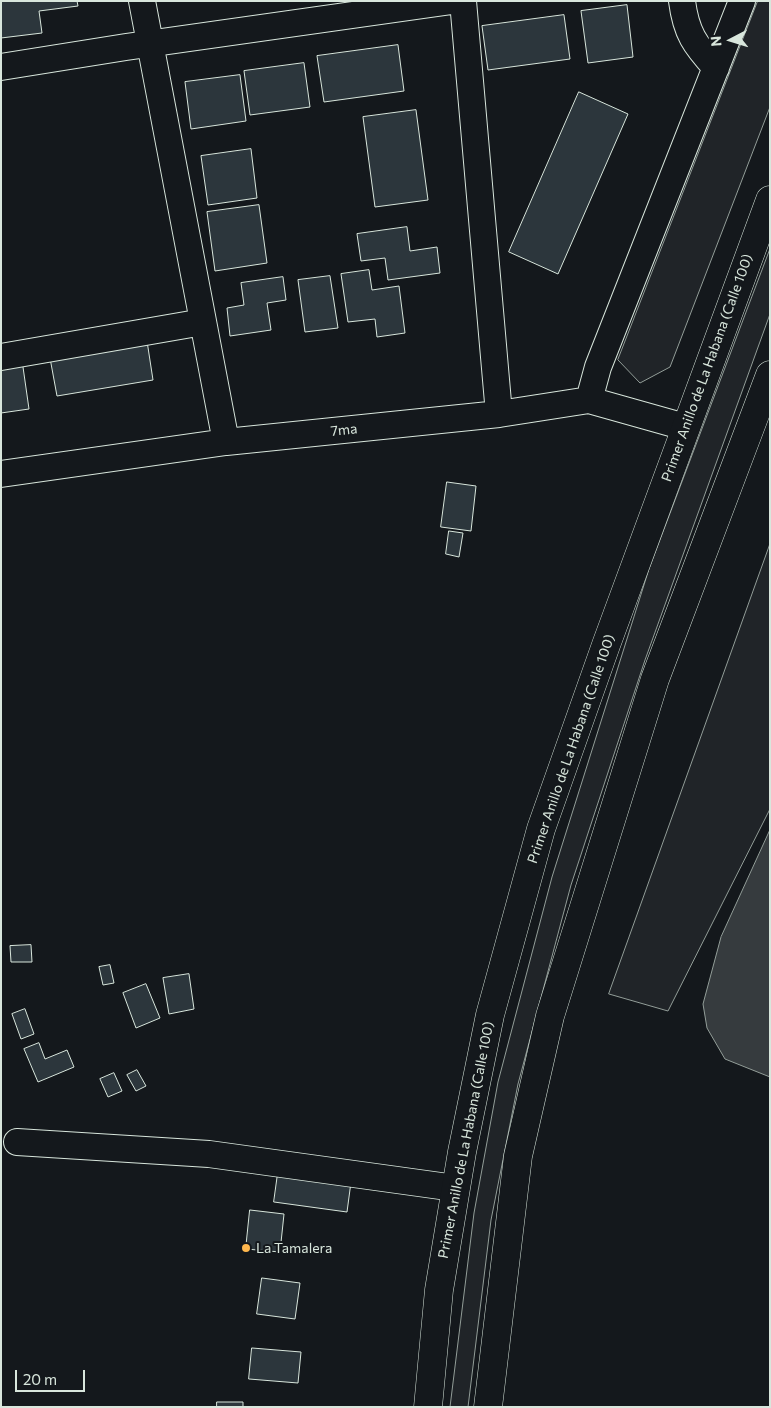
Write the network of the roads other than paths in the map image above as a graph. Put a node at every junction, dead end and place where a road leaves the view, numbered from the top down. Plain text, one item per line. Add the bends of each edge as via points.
1 (142, 1) edge
2 (452, 1) edge
3 (463, 1) edge
4 (682, 1) edge
5 (742, 1) edge
6 (150, 45) junction
7 (1, 67) edge
8 (716, 68) junction
9 (770, 200) edge
10 (202, 322) junction
11 (1, 357) edge
12 (770, 375) edge
13 (589, 400) junction
14 (499, 414) junction
15 (685, 427) junction
16 (226, 442) junction
17 (1, 474) edge
18 (17, 1142) dead end
19 (455, 1188) junction
20 (428, 1407) edge
21 (488, 1407) edge

1 - 6 street
2 - 6 street
3 - 14 street
4 - 8 street via 688,31
5 - 8 street
6 - 7 street
6 - 10 street
8 - 13 street via 598,367
9 - 15 highway, Primer Anillo de La Habana (Calle 100)
10 - 11 street
10 - 16 street
12 - 21 highway via 655,679 550,1016 518,1156
13 - 14 street, 7ma
13 - 15 street, 7ma
14 - 16 street, 7ma
15 - 19 highway, Primer Anillo de La Habana (Calle 100) via 541,829 490,1015
16 - 17 street, 7ma
18 - 19 street via 209,1154
19 - 20 highway, Primer Anillo de La Habana (Calle 100) via 439,1290

